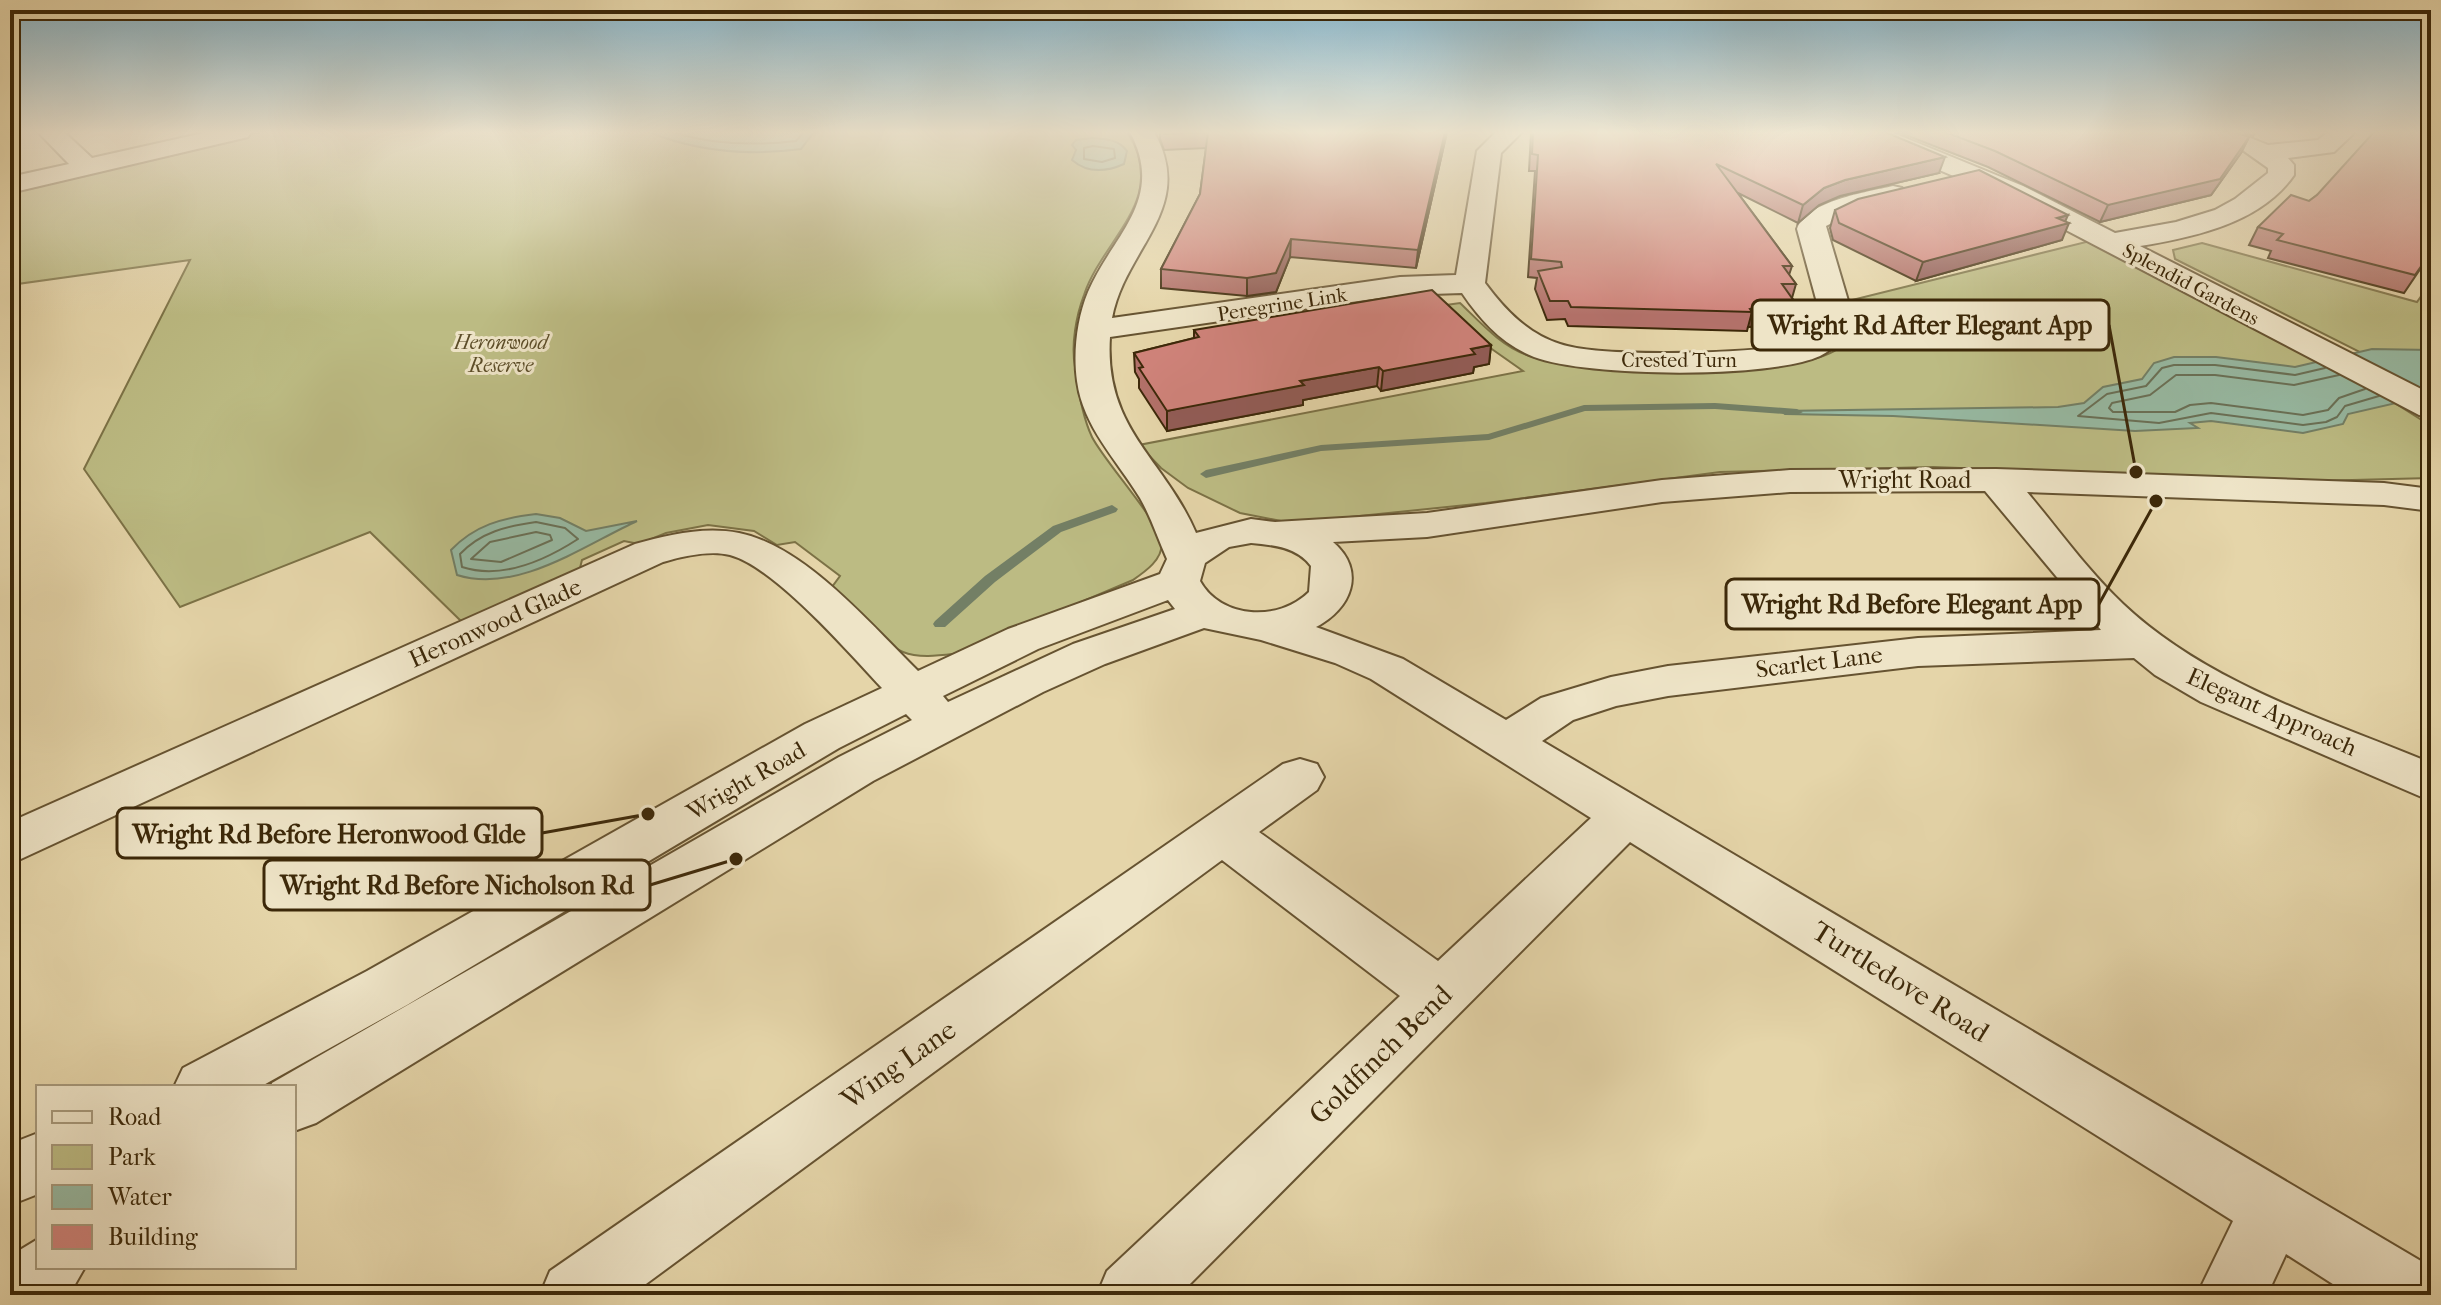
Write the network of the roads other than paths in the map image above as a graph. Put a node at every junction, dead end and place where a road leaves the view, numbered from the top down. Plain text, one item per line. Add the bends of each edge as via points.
1 (1155, 193) edge
2 (1483, 193) edge
3 (1902, 193) edge
4 (2014, 193) edge
5 (2262, 193) edge
6 (2111, 242) junction
7 (1470, 284) junction
8 (1094, 330) junction
9 (2427, 408) edge
10 (1996, 480) junction
11 (2431, 488) edge
12 (1154, 489) junction
13 (2384, 494) junction
14 (2431, 500) edge
15 (1427, 525) junction
16 (1268, 532) junction
17 (1190, 584) junction
18 (1332, 589) junction
19 (1261, 625) junction
20 (2142, 643) junction
21 (1387, 669) junction
22 (926, 708) junction
23 (1510, 740) junction
24 (1300, 777) dead end
25 (2431, 783) edge
26 (1628, 813) junction
27 (1223, 833) junction
28 (10, 844) edge
29 (1441, 995) junction
30 (208, 1085) edge
31 (296, 1102) edge
32 (36, 1164) edge
33 (10, 1175) edge
34 (2273, 1210) junction
35 (48, 1269) edge
36 (14, 1295) edge
37 (574, 1295) edge
38 (1131, 1295) edge
39 (2231, 1295) edge
40 (2413, 1295) edge

1 - 8 street via 1147,217 1104,289
2 - 7 street
3 - 7 street, Crested Turn via 1842,207 1813,222 1838,321 1822,342 1797,355 1571,359 1512,332
4 - 6 street, Splendid Gardens
5 - 6 street via 2250,204 2186,229
6 - 9 street, Splendid Gardens
7 - 8 street, Peregrine Link via 1400,286
8 - 12 street via 1096,396 1113,436
10 - 13 street, Wright Road
10 - 15 street, Wright Road via 1718,485
10 - 20 street, Elegant Approach via 2082,586
11 - 13 street, Wright Road
12 - 16 street
12 - 17 street
13 - 14 street, Wright Road
15 - 16 street, Wright Road
15 - 18 street, Wright Road via 1363,556
16 - 17 street via 1212,539
16 - 18 street via 1313,546 1333,572
17 - 19 street via 1221,620
17 - 22 street, Wright Road via 1089,654
18 - 19 street via 1319,607 1302,617
18 - 21 street, Turtledove Road via 1348,622
19 - 21 street, Turtledove Road
20 - 23 street, Scarlet Lane via 1905,653 1668,681 1557,709
20 - 25 street, Elegant Approach via 2192,679
21 - 23 street, Turtledove Road
22 - 28 street, Heronwood Glade via 763,555 742,545 685,545 649,553
22 - 30 street, Wright Road via 822,736 387,988
22 - 31 street, Wright Road via 856,769
23 - 26 street, Turtledove Road
24 - 27 street, Wing Lane
26 - 29 street, Goldfinch Bend
26 - 34 street, Turtledove Road
27 - 29 street
27 - 37 street, Wing Lane
29 - 38 street, Goldfinch Bend
32 - 33 street
34 - 39 street
34 - 40 street, Turtledove Road
35 - 36 street

